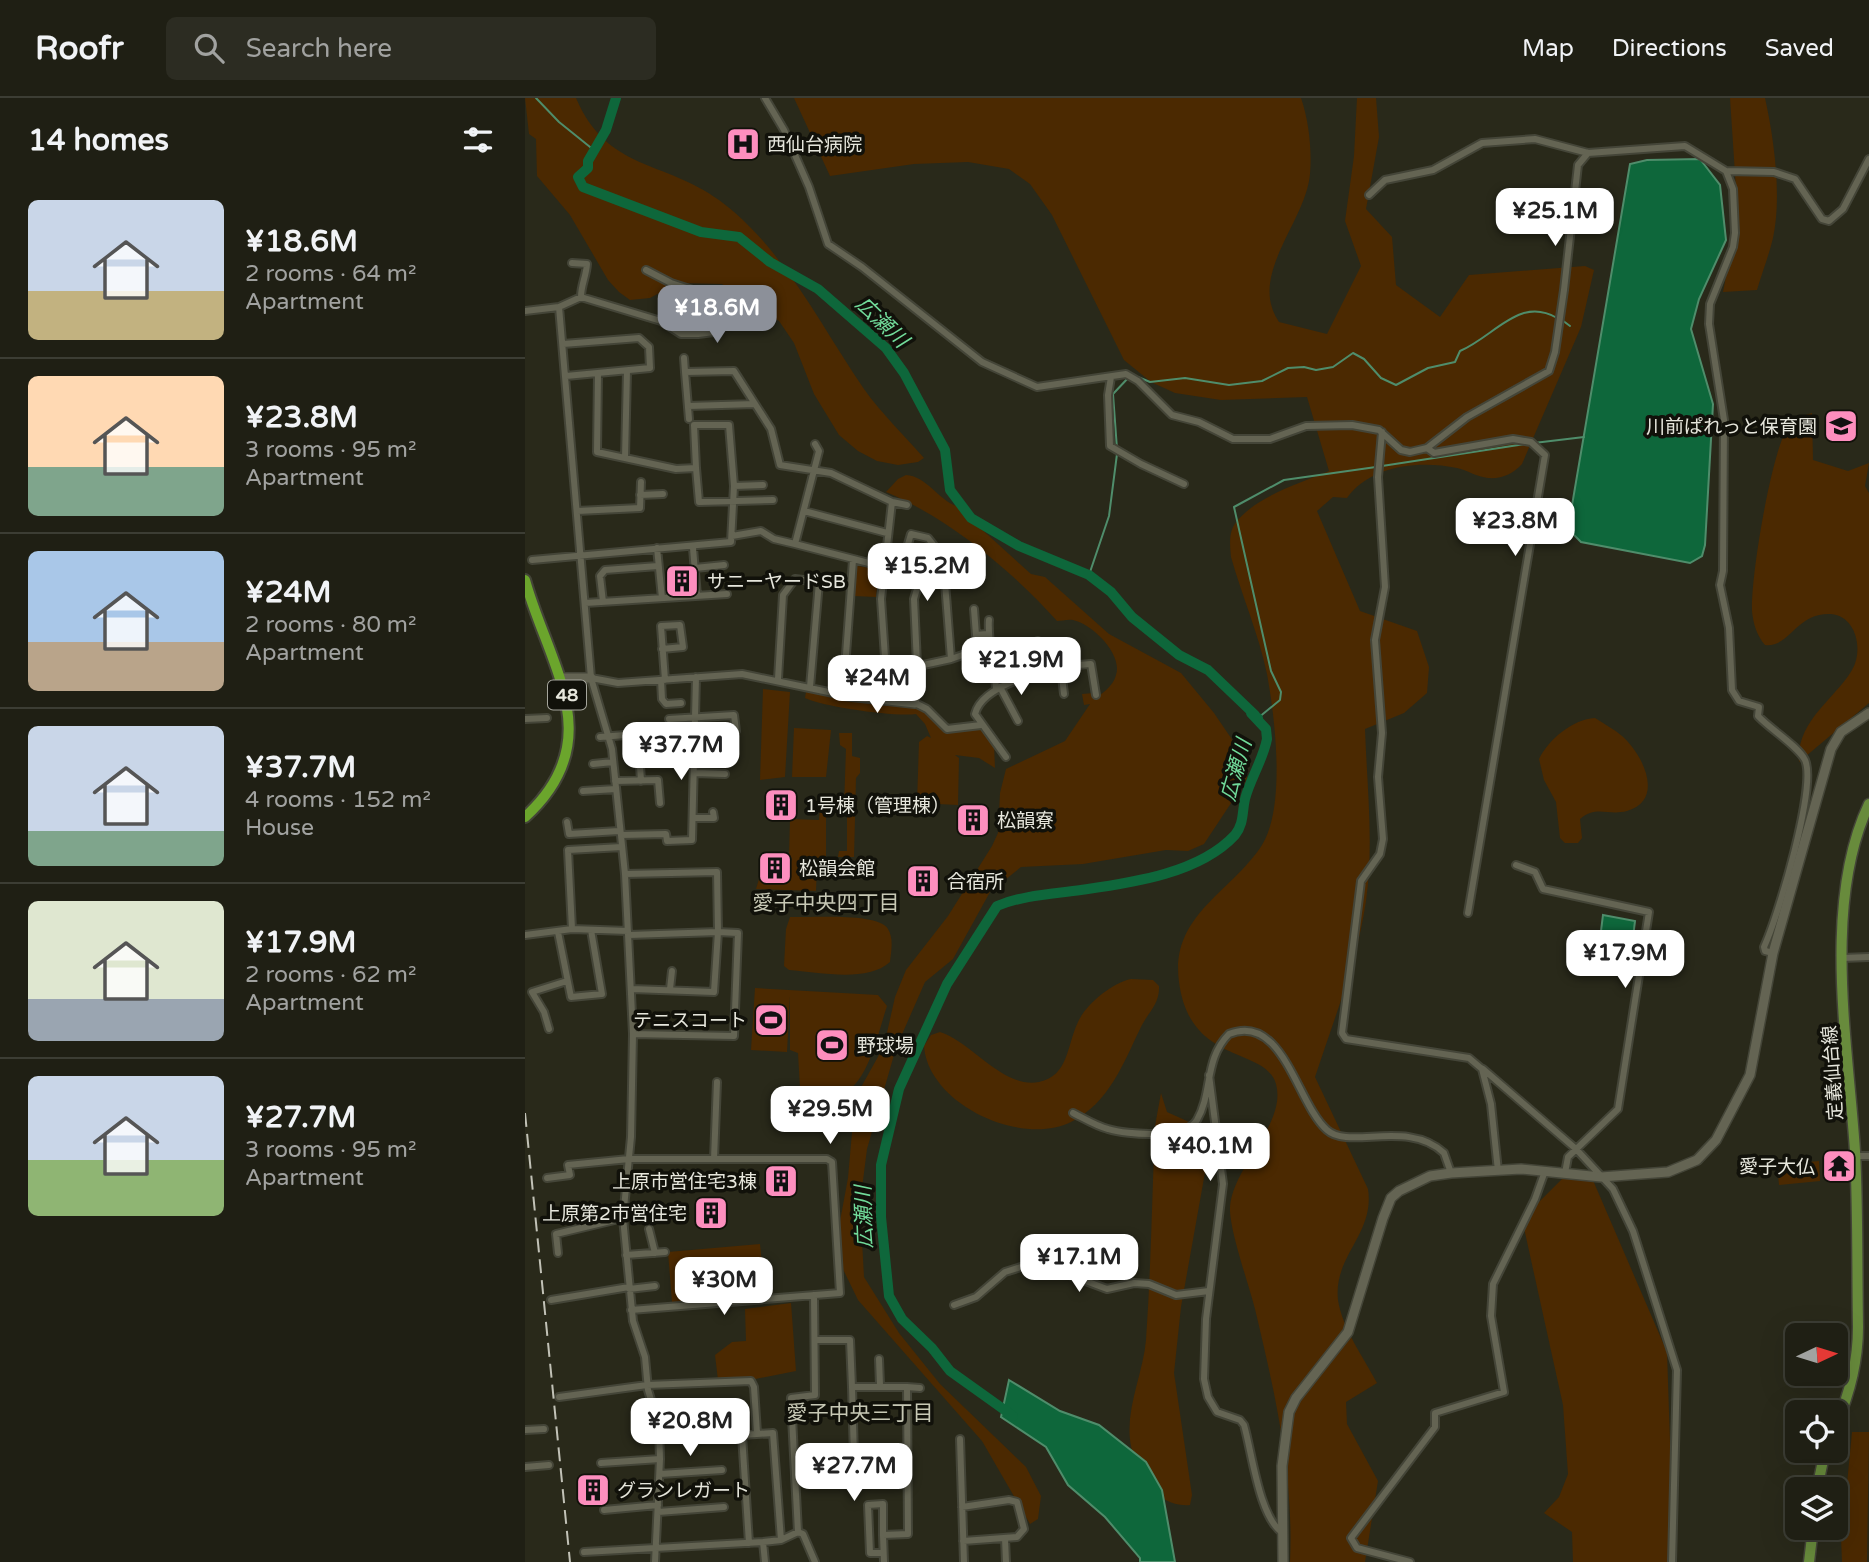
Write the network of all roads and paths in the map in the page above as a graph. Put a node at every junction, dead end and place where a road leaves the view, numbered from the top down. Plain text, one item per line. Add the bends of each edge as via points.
1 (765, 98) edge
2 (1588, 153) junction
3 (1869, 159) edge
4 (1725, 171) junction
5 (1369, 195) dead end
6 (572, 263) dead end
7 (646, 270) dead end
8 (582, 297) junction
9 (559, 307) junction
10 (525, 311) edge
11 (563, 344) junction
12 (684, 358) dead end
13 (627, 371) junction
14 (685, 372) junction
15 (599, 373) junction
16 (566, 376) junction
17 (1111, 377) junction
18 (755, 404) junction
19 (688, 406) junction
20 (689, 419) dead end
21 (1382, 432) junction
22 (815, 444) dead end
23 (1427, 449) junction
24 (625, 458) junction
25 (696, 468) junction
26 (815, 469) junction
27 (641, 482) dead end
28 (1184, 484) dead end
29 (763, 485) dead end
30 (734, 486) junction
31 (663, 494) dead end
32 (640, 495) junction
33 (773, 500) dead end
34 (733, 501) junction
35 (893, 502) junction
36 (907, 505) dead end
37 (577, 511) junction
38 (804, 511) junction
39 (887, 533) junction
40 (732, 536) junction
41 (931, 542) junction
42 (795, 544) junction
43 (657, 548) junction
44 (693, 548) dead end
45 (581, 555) junction
46 (532, 560) dead end
47 (853, 560) junction
48 (724, 565) dead end
49 (658, 566) junction
50 (695, 568) junction
51 (882, 568) junction
52 (525, 580) edge
53 (727, 594) dead end
54 (697, 596) junction
55 (662, 598) junction
56 (603, 602) junction
57 (585, 603) junction
58 (974, 609) dead end
59 (989, 620) dead end
60 (988, 634) junction
61 (1038, 641) dead end
62 (662, 649) junction
63 (974, 651) dead end
64 (994, 657) junction
65 (951, 659) junction
66 (916, 664) junction
67 (1061, 668) junction
68 (696, 677) junction
69 (562, 678) junction
70 (591, 678) junction
71 (663, 680) junction
72 (778, 680) junction
73 (810, 687) junction
74 (998, 688) junction
75 (1064, 694) dead end
76 (843, 695) junction
77 (1096, 695) dead end
78 (888, 701) junction
79 (681, 703) dead end
80 (915, 704) junction
81 (1869, 713) edge
82 (696, 717) junction
83 (547, 718) dead end
84 (525, 719) edge
85 (669, 719) dead end
86 (1018, 720) dead end
87 (981, 725) junction
88 (736, 731) dead end
89 (609, 736) junction
90 (600, 737) dead end
91 (1006, 757) dead end
92 (613, 762) junction
93 (593, 764) dead end
94 (695, 773) junction
95 (725, 774) dead end
96 (641, 780) junction
97 (615, 785) junction
98 (583, 791) dead end
99 (660, 803) dead end
100 (1869, 804) edge
101 (713, 812) dead end
102 (525, 817) edge
103 (692, 818) junction
104 (567, 822) dead end
105 (620, 833) junction
106 (622, 847) junction
107 (1515, 866) dead end
108 (625, 874) junction
109 (1468, 914) dead end
110 (572, 929) junction
111 (591, 930) junction
112 (558, 932) junction
113 (718, 932) junction
114 (629, 933) junction
115 (525, 935) edge
116 (1773, 953) junction
117 (1869, 957) edge
118 (1842, 958) junction
119 (672, 971) dead end
120 (566, 981) junction
121 (632, 989) junction
122 (670, 989) junction
123 (549, 1029) dead end
124 (633, 1034) junction
125 (1482, 1069) junction
126 (1208, 1073) junction
127 (717, 1082) dead end
128 (1073, 1113) dead end
129 (1576, 1149) junction
130 (1855, 1156) junction
131 (1869, 1156) edge
132 (629, 1159) junction
133 (714, 1159) junction
134 (1499, 1171) junction
135 (1545, 1171) junction
136 (1451, 1173) junction
137 (1565, 1173) junction
138 (1601, 1177) junction
139 (547, 1178) dead end
140 (623, 1219) junction
141 (649, 1229) dead end
142 (664, 1252) dead end
143 (558, 1253) dead end
144 (655, 1253) junction
145 (626, 1255) junction
146 (655, 1286) dead end
147 (629, 1288) junction
148 (1209, 1291) junction
149 (814, 1295) junction
150 (551, 1300) dead end
151 (954, 1305) dead end
152 (631, 1310) junction
153 (817, 1340) junction
154 (879, 1359) dead end
155 (647, 1385) junction
156 (880, 1385) junction
157 (852, 1387) junction
158 (907, 1387) junction
159 (920, 1388) dead end
160 (559, 1397) dead end
161 (1846, 1400) edge
162 (544, 1429) dead end
163 (525, 1430) edge
164 (757, 1433) junction
165 (718, 1435) dead end
166 (660, 1438) junction
167 (960, 1439) dead end
168 (854, 1457) junction
169 (660, 1459) junction
170 (601, 1463) dead end
171 (549, 1465) dead end
172 (796, 1466) junction
173 (525, 1467) edge
174 (722, 1470) dead end
175 (660, 1474) junction
176 (842, 1475) dead end
177 (725, 1507) dead end
178 (961, 1507) junction
179 (658, 1508) junction
180 (604, 1510) dead end
181 (869, 1529) junction
182 (798, 1532) junction
183 (883, 1532) junction
184 (1283, 1533) junction
185 (1005, 1538) junction
186 (781, 1540) junction
187 (1812, 1540) edge
188 (963, 1541) junction
189 (763, 1542) junction
190 (749, 1543) junction
191 (655, 1548) junction
192 (584, 1552) dead end
193 (884, 1553) junction
194 (655, 1562) edge
195 (765, 1562) edge
196 (815, 1562) edge
197 (884, 1562) edge
198 (964, 1562) edge
199 (1006, 1562) edge
200 (1283, 1562) edge
201 (1410, 1562) edge
202 (1672, 1562) edge
203 (1809, 1562) edge

1 - 17 street via 809,187 828,244 982,362 1037,387
2 - 4 street via 1682,145
2 - 5 street via 1535,139 1482,143 1433,170 1385,180
2 - 23 street via 1578,165 1564,290 1549,371 1467,417
3 - 4 street via 1843,209 1829,220 1822,219 1795,178 1774,172
4 - 116 street via 1733,189 1735,233 1710,304 1709,324 1724,420 1720,585 1729,628 1732,691 1739,701 1759,707 1758,716 1801,755 1808,773 1791,864 1764,947
6 - 8 street via 587,264
7 - 8 street via 735,307 713,332 681,334 661,321
8 - 9 street
9 - 10 street
9 - 11 street
11 - 13 street via 639,338 649,347 650,368
11 - 16 street
12 - 14 street
13 - 15 street
13 - 24 street
14 - 18 street via 734,370
14 - 19 street
15 - 16 street
15 - 24 street via 597,452
16 - 37 street
17 - 21 street via 1130,375 1172,415 1233,439 1261,441 1313,425 1365,426
17 - 28 street via 1111,446
18 - 19 street
18 - 26 street via 771,429 780,465
19 - 20 street
21 - 23 street via 1405,452
21 - 125 street via 1385,587 1375,640 1384,839 1380,854 1361,881 1342,1036 1469,1058
22 - 26 street via 819,451
23 - 109 street via 1434,453 1521,440 1537,446 1545,456
24 - 25 street via 676,469
25 - 30 street via 694,425 729,425
25 - 34 street via 699,502
26 - 35 street
26 - 38 street
27 - 32 street
29 - 30 street
30 - 34 street
31 - 32 street
32 - 37 street via 640,508
33 - 34 street
34 - 40 street
35 - 36 street
35 - 39 street
37 - 45 street
38 - 39 street
38 - 42 street
39 - 51 street
40 - 42 street via 761,531
40 - 43 street via 731,542
41 - 51 street via 911,534 900,571
41 - 65 street via 943,557
41 - 66 street via 914,599
42 - 47 street
43 - 45 street
43 - 49 street
44 - 50 street
45 - 46 street
45 - 57 street
47 - 51 street
47 - 76 street
48 - 50 street
49 - 55 street
49 - 56 street via 605,570 600,576
50 - 54 street
51 - 78 street
52 - 69 highway, 48
53 - 54 street
54 - 55 street
55 - 56 street
56 - 57 street
57 - 70 street
58 - 60 street via 976,635
59 - 60 street
60 - 64 street
61 - 64 street
62 - 62 street via 660,626 680,625 683,646
62 - 71 street
63 - 65 street
64 - 74 street
65 - 66 street
66 - 80 street
67 - 74 street via 1045,669
67 - 75 street
67 - 77 street via 1091,664
68 - 71 street
68 - 72 street via 742,674
68 - 82 street
69 - 70 street
69 - 102 highway, 48 via 570,722 567,752 557,779
70 - 71 street via 617,683
70 - 89 street
71 - 79 street via 666,704
72 - 73 street
72 - 73 street via 783,595 795,579 819,582
73 - 76 street
74 - 86 street
74 - 87 street via 978,704 975,714
76 - 78 street
78 - 80 street
80 - 87 street via 947,729
81 - 116 street via 1841,732 1831,749
82 - 85 street
82 - 88 street via 734,715
82 - 94 street
83 - 84 street
87 - 91 street
89 - 90 street
89 - 92 street
89 - 96 street via 638,734
92 - 93 street
92 - 97 street
94 - 95 street
94 - 103 street
96 - 97 street
96 - 99 street via 658,780
97 - 98 street
97 - 105 street
100 - 118 main road, 定義仙台線 via 1845,884
101 - 103 street via 714,818
103 - 105 street via 696,840 667,841 666,834
104 - 105 street via 569,834
105 - 106 street
106 - 108 street
106 - 110 street via 568,850
107 - 129 street via 1535,872 1543,889 1649,912 1618,1110
108 - 113 street via 716,872
108 - 114 street
110 - 111 street
110 - 112 street
111 - 114 street
111 - 120 street via 602,994 571,997
112 - 115 street
112 - 120 street
113 - 114 street
113 - 122 street via 715,992
113 - 124 street via 738,933 734,1035
114 - 121 street
116 - 138 street via 1750,1075 1716,1140 1697,1160 1676,1170
117 - 118 street
118 - 130 main road, 定義仙台線
119 - 122 street
120 - 123 street via 531,992
121 - 122 street
121 - 124 street
124 - 132 street
125 - 129 street
125 - 134 street
126 - 128 street via 1198,1118 1182,1131 1121,1132
126 - 136 street via 1229,1034 1264,1037 1279,1050 1325,1129 1340,1136 1394,1134 1422,1140 1444,1153
126 - 148 street via 1223,1184
127 - 133 street
129 - 137 street via 1568,1157
129 - 138 street
130 - 131 street
130 - 161 main road, 定義仙台線 via 1858,1355
132 - 133 street
132 - 139 street via 568,1165 570,1175
132 - 140 street
133 - 149 street via 832,1162 839,1293
134 - 135 street
134 - 136 street
135 - 137 street
135 - 201 street via 1493,1283 1493,1333 1504,1392 1435,1413 1436,1427 1351,1538 1357,1548
136 - 184 street via 1411,1182 1391,1198 1347,1332 1289,1412 1282,1466
137 - 138 street
138 - 202 street via 1613,1189 1633,1231 1677,1370
140 - 143 street via 556,1234
140 - 145 street
141 - 144 street
142 - 144 street
144 - 145 street
145 - 147 street
146 - 147 street
147 - 150 street
147 - 152 street
148 - 151 street via 1176,1295 1134,1283 1107,1289 1059,1271 1024,1266 1005,1272 977,1297
148 - 184 street via 1203,1366 1208,1397 1217,1412 1240,1419 1244,1425 1269,1515
149 - 152 street
149 - 153 street
152 - 155 street via 645,1357
153 - 157 street via 850,1340
153 - 172 street via 815,1395 791,1398
154 - 156 street
155 - 160 street
155 - 164 street via 751,1381
155 - 166 street
156 - 157 street
156 - 158 street
157 - 168 street
158 - 159 street
158 - 183 street via 908,1534
162 - 163 street
164 - 186 street via 773,1433
164 - 190 street via 742,1435
165 - 166 street
166 - 169 street
167 - 178 street
168 - 172 street
168 - 176 street via 855,1470
169 - 170 street
169 - 175 street
171 - 173 street
172 - 182 street
174 - 175 street
175 - 179 street
177 - 179 street
178 - 185 street via 1017,1502 1024,1529
178 - 188 street
179 - 180 street
179 - 191 street
181 - 183 street
181 - 183 street via 868,1505 883,1504
181 - 193 street via 870,1553
182 - 186 street
182 - 196 street
183 - 193 street
184 - 200 street
185 - 188 street
185 - 199 street
186 - 189 street
187 - 203 main road
188 - 198 street
189 - 190 street
189 - 195 street
190 - 191 street
191 - 192 street
191 - 194 street
193 - 197 street

